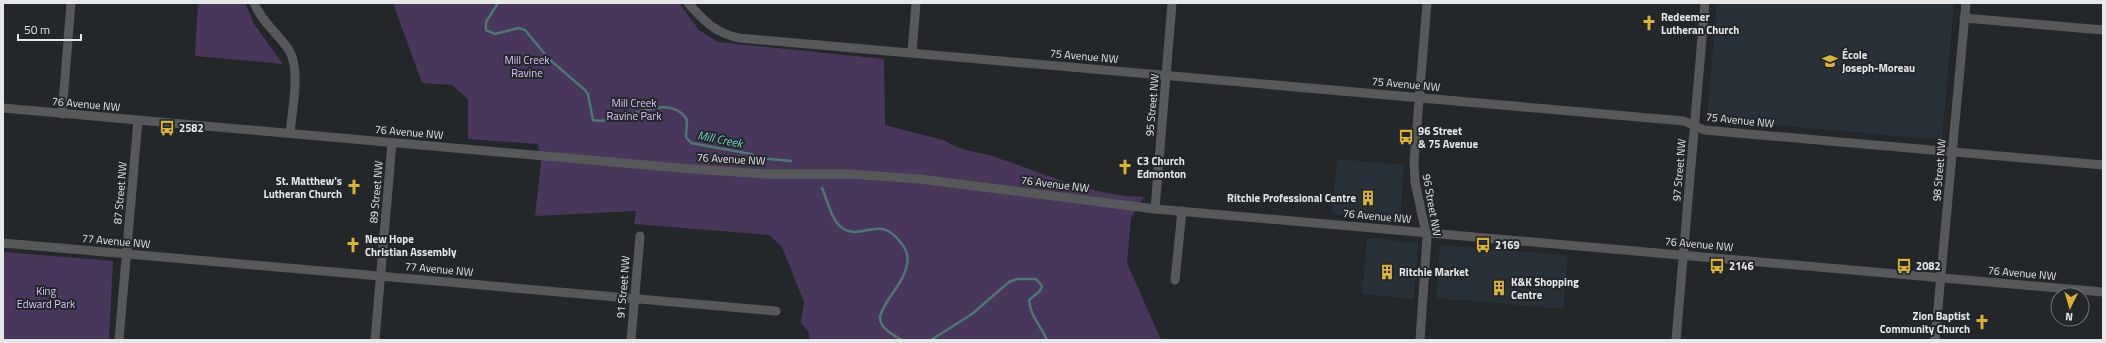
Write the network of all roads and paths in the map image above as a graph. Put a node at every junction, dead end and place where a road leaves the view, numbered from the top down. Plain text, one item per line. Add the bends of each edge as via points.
1 (71, 3) edge
2 (254, 3) edge
3 (688, 3) edge
4 (916, 3) edge
5 (1172, 3) edge
6 (1428, 3) edge
7 (1705, 3) edge
8 (1966, 3) edge
9 (1964, 18) junction
10 (2103, 30) edge
11 (912, 52) junction
12 (1166, 75) junction
13 (1419, 97) junction
14 (3, 108) edge
15 (62, 114) junction
16 (138, 120) junction
17 (1695, 126) junction
18 (290, 133) junction
19 (392, 142) junction
20 (1952, 152) junction
21 (2103, 165) edge
22 (1155, 209) junction
23 (1182, 211) junction
24 (1426, 233) junction
25 (640, 236) dead end
26 (3, 243) edge
27 (127, 254) junction
28 (1683, 255) junction
29 (381, 276) junction
30 (1940, 278) junction
31 (1175, 280) dead end
32 (2103, 292) edge
33 (634, 298) junction
34 (776, 311) dead end
35 (119, 340) edge
36 (375, 340) edge
37 (631, 340) edge
38 (1420, 340) edge
39 (1676, 340) edge
40 (1935, 340) edge

1 - 15 street
2 - 18 street via 263,19 289,51 294,63
3 - 11 street, 75 Avenue NW via 708,25 739,38
4 - 11 street
5 - 12 street, 95 Street NW
6 - 13 street, 96 Street NW
7 - 17 street, 97 Street NW
8 - 9 street, 98 Street NW
9 - 10 street
9 - 20 street, 98 Street NW
11 - 12 street, 75 Avenue NW
12 - 13 street, 75 Avenue NW
12 - 22 street, 95 Street NW
13 - 17 street, 75 Avenue NW via 1684,121
13 - 24 street, 96 Street NW via 1414,170
14 - 15 street, 76 Avenue NW
15 - 16 street, 76 Avenue NW
16 - 18 street, 76 Avenue NW
16 - 27 street, 87 Street NW
17 - 20 street, 75 Avenue NW via 1704,130
17 - 28 street, 97 Street NW
18 - 19 street, 76 Avenue NW
19 - 22 street, 76 Avenue NW via 765,174 849,174 919,179
19 - 29 street, 89 Street NW
20 - 21 street, 75 Avenue NW
20 - 30 street, 98 Street NW
22 - 23 street, 76 Avenue NW
23 - 24 street, 76 Avenue NW
23 - 31 street
24 - 28 street, 76 Avenue NW
24 - 38 street, 96 Street NW
25 - 33 street, 91 Street NW
26 - 27 street, 77 Avenue NW
27 - 29 street, 77 Avenue NW
27 - 35 street, 87 Street NW
28 - 30 street, 76 Avenue NW
28 - 39 street, 97 Street NW
29 - 33 street, 77 Avenue NW
29 - 36 street, 89 Street NW
30 - 32 street, 76 Avenue NW
30 - 40 street, 98 Street NW
33 - 34 street, 77 Avenue NW
33 - 37 street, 91 Street NW

